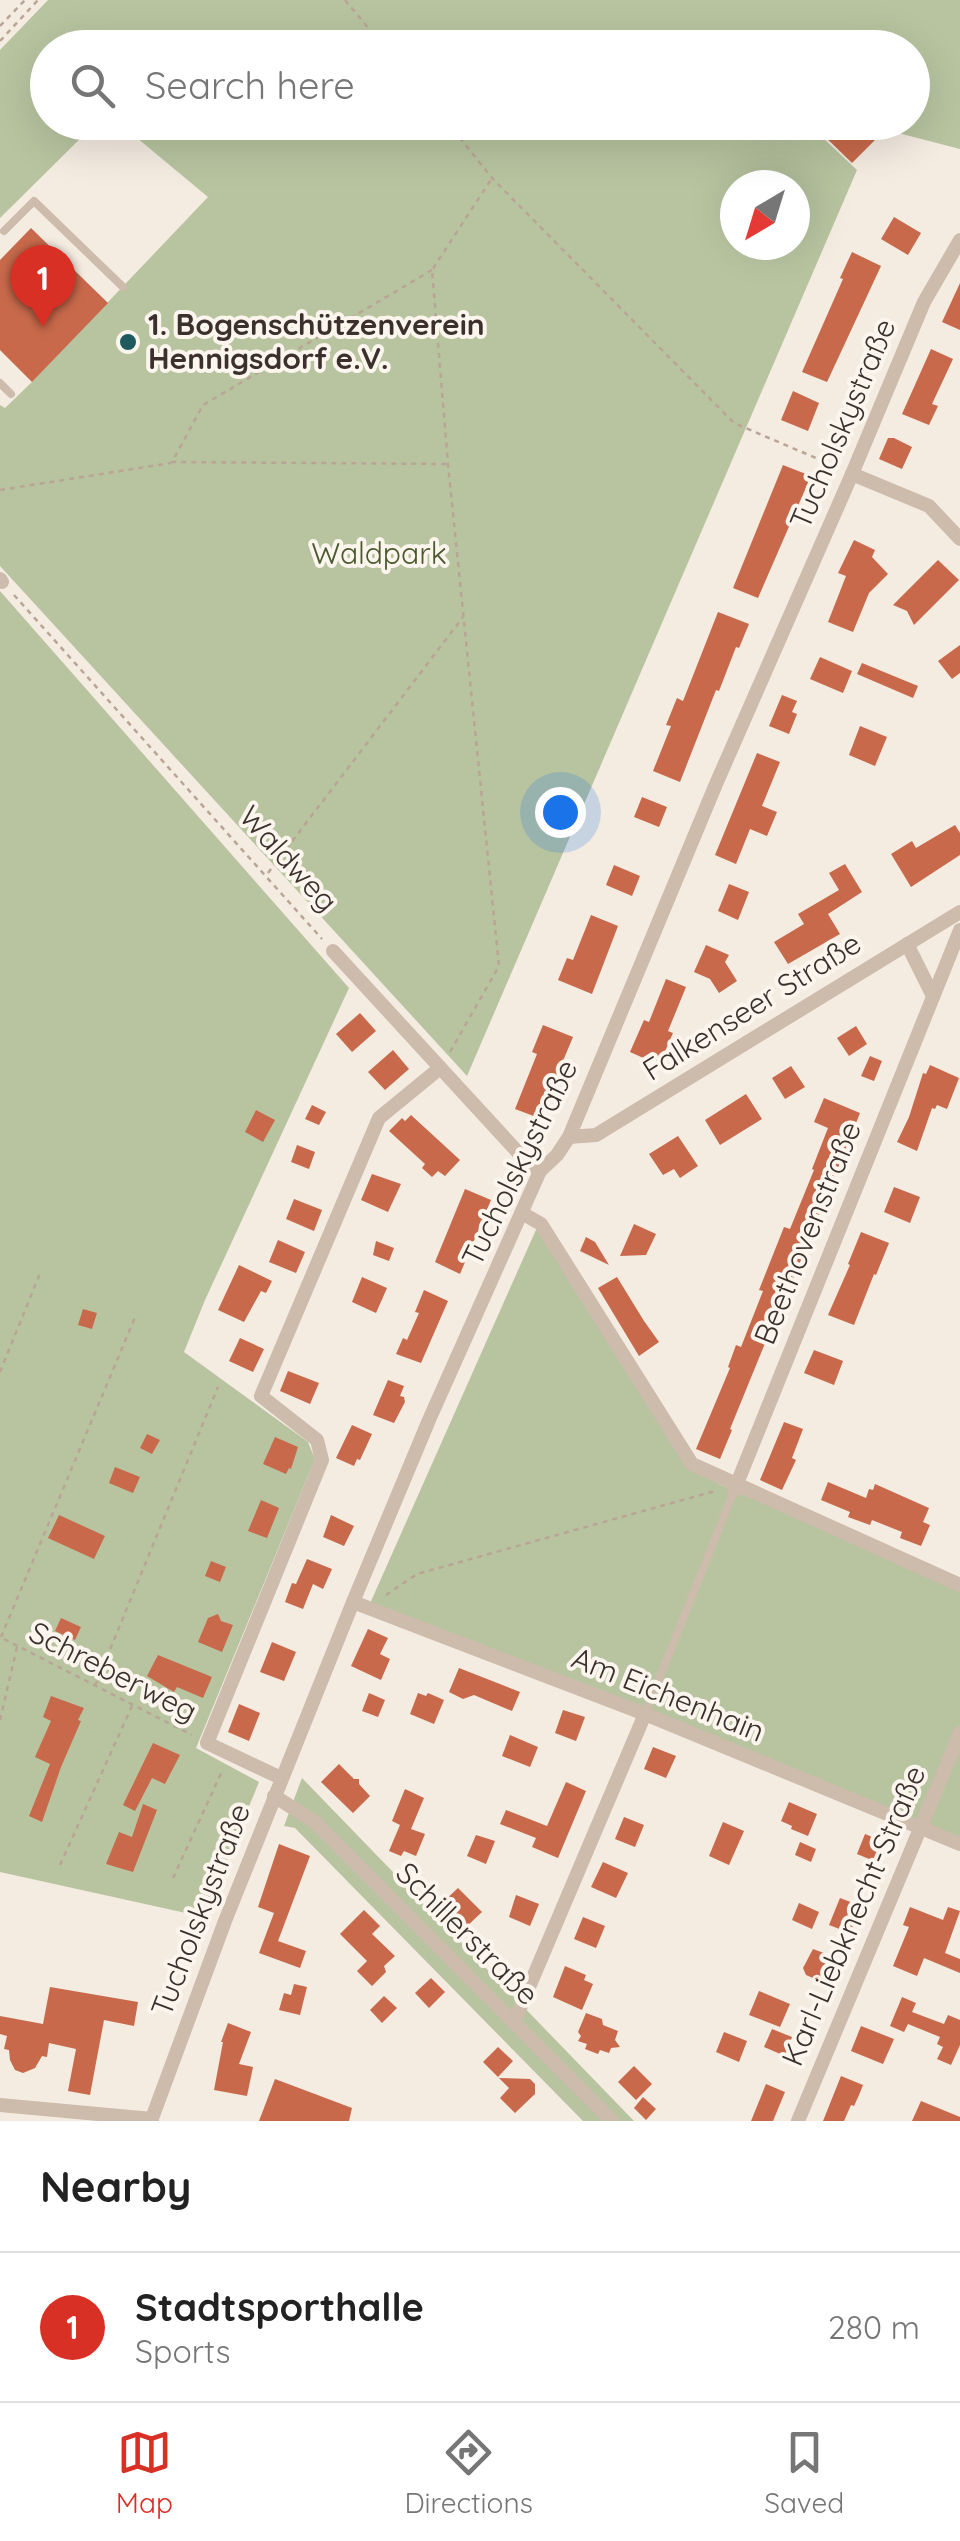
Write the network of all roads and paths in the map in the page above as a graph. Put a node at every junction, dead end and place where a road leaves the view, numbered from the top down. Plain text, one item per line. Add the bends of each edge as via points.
1 (24, 0) edge
2 (38, 0) edge
3 (346, 0) edge
4 (0, 26) edge
5 (370, 30) edge
6 (0, 41) edge
7 (461, 140) edge
8 (492, 178) junction
9 (1, 231) edge
10 (960, 240) edge
11 (432, 270) junction
12 (123, 287) dead end
13 (0, 384) edge
14 (11, 394) dead end
15 (172, 462) junction
16 (448, 464) junction
17 (852, 474) junction
18 (0, 490) edge
19 (960, 539) edge
20 (1, 580) edge
21 (464, 616) junction
22 (266, 876) junction
23 (960, 912) edge
24 (960, 930) edge
25 (906, 944) junction
26 (333, 951) joint
27 (933, 996) junction
28 (440, 1068) junction
29 (569, 1138) junction
30 (540, 1171) junction
31 (522, 1213) junction
32 (41, 1271) dead end
33 (136, 1315) dead end
34 (0, 1372) edge
35 (218, 1387) dead end
36 (735, 1488) junction
37 (960, 1584) edge
38 (360, 1605) junction
39 (1, 1637) edge
40 (17, 1646) junction
41 (95, 1686) junction
42 (133, 1704) junction
43 (644, 1714) junction
44 (0, 1720) edge
45 (960, 1733) edge
46 (207, 1743) junction
47 (230, 1754) junction
48 (281, 1778) junction
49 (274, 1796) junction
50 (920, 1828) junction
51 (960, 1844) edge
52 (60, 1865) dead end
53 (173, 1878) dead end
54 (515, 2020) junction
55 (0, 2106) edge
56 (152, 2120) edge
57 (612, 2121) edge
58 (798, 2121) edge

1 - 4 path
2 - 6 path
3 - 5 path
7 - 8 path
8 - 11 path
8 - 17 path via 734,423
9 - 12 lane via 34,202
10 - 17 street, Tucholskystraße via 924,302
11 - 15 path via 203,405
11 - 16 path
13 - 14 lane
15 - 16 path
15 - 18 path
16 - 21 path
17 - 19 street via 929,506
17 - 29 street, Tucholskystraße
20 - 22 path, Waldweg
21 - 22 path
21 - 28 path via 499,966
22 - 26 path, Waldweg
23 - 25 street, Falkenseer Straße
24 - 27 street, Beethovenstraße
25 - 27 street
25 - 29 street, Falkenseer Straße via 596,1135
26 - 28 street, Waldweg
27 - 36 street, Beethovenstraße
28 - 30 street, Waldweg
28 - 46 street via 379,1118 261,1396 317,1440 322,1460
29 - 30 street, Tucholskystraße
30 - 31 street, Tucholskystraße
31 - 36 street via 541,1224 692,1464
31 - 38 street, Tucholskystraße via 430,1420
32 - 34 path
33 - 39 path
35 - 41 path
36 - 37 street
36 - 38 path via 416,1574
36 - 43 lane
38 - 43 street, Am Eichenhain
38 - 48 street, Tucholskystraße
39 - 40 path, Schreberweg
40 - 41 path, Schreberweg
40 - 44 path
41 - 42 path, Schreberweg
42 - 46 path, Schreberweg
42 - 52 path
43 - 50 street, Am Eichenhain
43 - 54 street
45 - 50 street, Karl-Liebknecht-Straße
46 - 47 street
47 - 48 street
47 - 53 path
48 - 49 street, Tucholskystraße
49 - 54 street, Schillerstraße via 315,1822
49 - 56 street, Tucholskystraße
50 - 51 street, Am Eichenhain
50 - 58 street, Karl-Liebknecht-Straße
54 - 57 street, Schillerstraße
55 - 56 street

